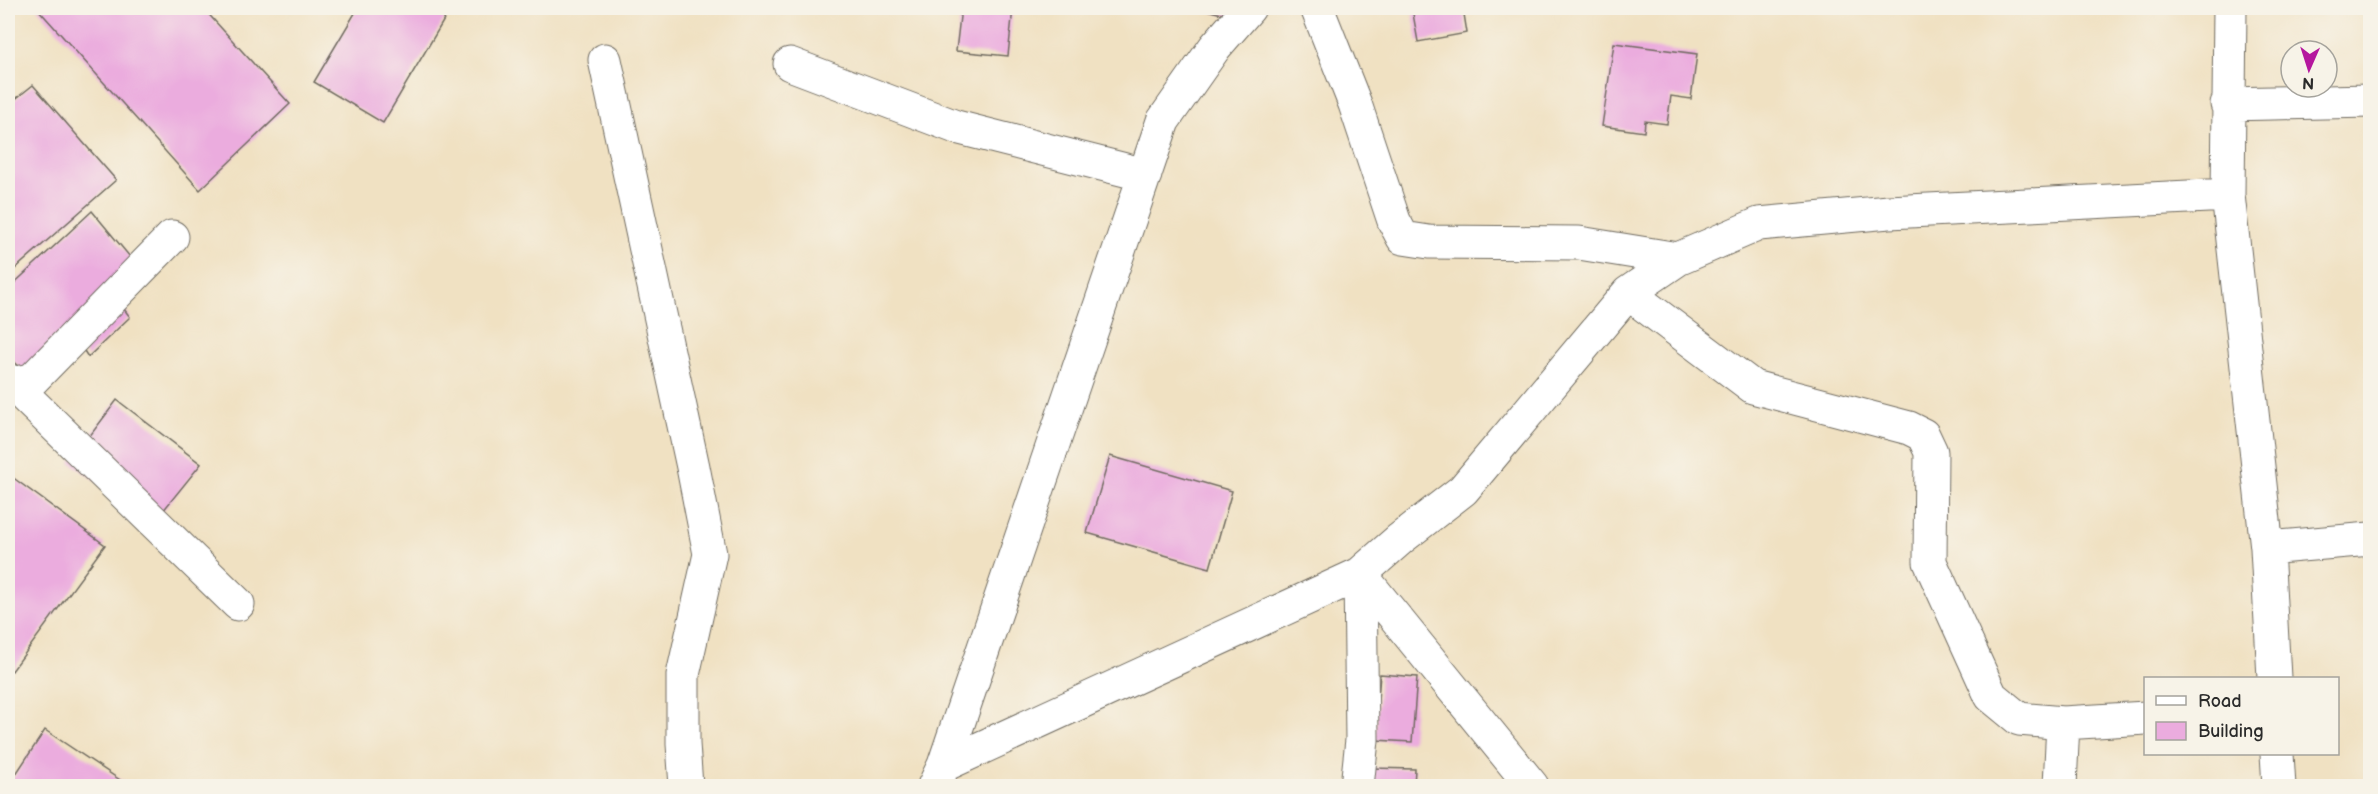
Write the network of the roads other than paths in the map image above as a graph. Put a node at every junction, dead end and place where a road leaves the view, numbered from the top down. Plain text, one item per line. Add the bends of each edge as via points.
1 (1249, 8) edge
2 (1317, 8) edge
3 (2230, 8) edge
4 (605, 60) dead end
5 (790, 63) dead end
6 (2370, 100) edge
7 (2227, 104) junction
8 (1144, 175) junction
9 (2228, 195) junction
10 (172, 237) dead end
11 (1678, 260) junction
12 (1628, 293) junction
13 (10, 382) edge
14 (2370, 539) edge
15 (2267, 548) junction
16 (1360, 574) junction
17 (238, 604) dead end
18 (2274, 677) edge
19 (2144, 718) edge
20 (2063, 723) junction
21 (2277, 755) edge
22 (939, 776) edge
23 (686, 786) edge
24 (1357, 786) edge
25 (1532, 786) edge
26 (2060, 786) edge
27 (2279, 786) edge

1 - 8 street via 1215,47 1163,121
2 - 11 street via 1403,238 1429,242 1579,243
3 - 7 street
4 - 23 street via 710,554 682,675
5 - 8 street via 956,127
6 - 7 street
7 - 9 street
8 - 22 street
9 - 11 street via 1889,212 1759,224
9 - 15 street
10 - 13 street via 32,380
11 - 12 street
12 - 16 street via 1463,490
12 - 20 street via 1753,387 1910,428 1923,435 1931,452 1930,562 1991,696 2019,719
13 - 17 street
14 - 15 street
15 - 18 street
16 - 22 street
16 - 24 street via 1362,740
16 - 25 street
19 - 20 street
20 - 26 street
21 - 27 street

